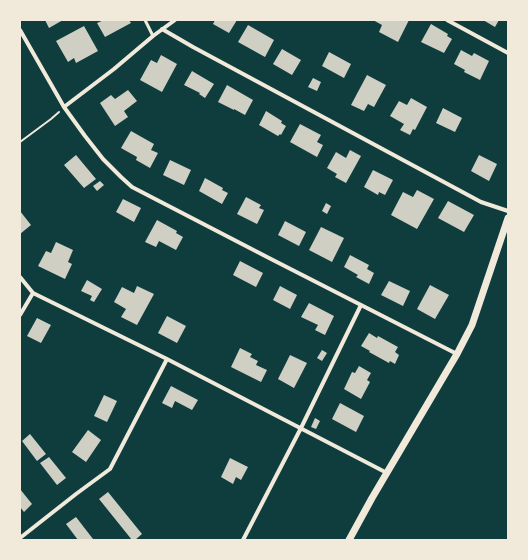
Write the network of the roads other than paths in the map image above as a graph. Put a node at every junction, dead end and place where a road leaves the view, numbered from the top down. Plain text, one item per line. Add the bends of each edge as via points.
1 (145, 20) edge
2 (175, 20) edge
3 (446, 20) edge
4 (162, 29) junction
5 (20, 30) edge
6 (153, 36) junction
7 (508, 53) edge
8 (64, 107) junction
9 (508, 211) edge
10 (508, 218) edge
11 (20, 277) edge
12 (33, 293) junction
13 (361, 305) junction
14 (20, 315) edge
15 (457, 354) junction
16 (167, 359) junction
17 (301, 428) junction
18 (387, 472) junction
19 (20, 538) edge
20 (243, 540) edge
21 (349, 540) edge

1 - 6 lane
2 - 4 street
3 - 7 street
4 - 6 street
4 - 9 street via 192,48 481,202
5 - 8 street
6 - 8 street via 114,70
8 - 13 street via 103,158 132,187
10 - 15 street via 472,325
11 - 12 street
12 - 14 street
12 - 16 street
13 - 15 street
13 - 17 street
15 - 18 street
16 - 17 street
16 - 19 street via 110,469
17 - 18 street
17 - 20 street
18 - 21 street

